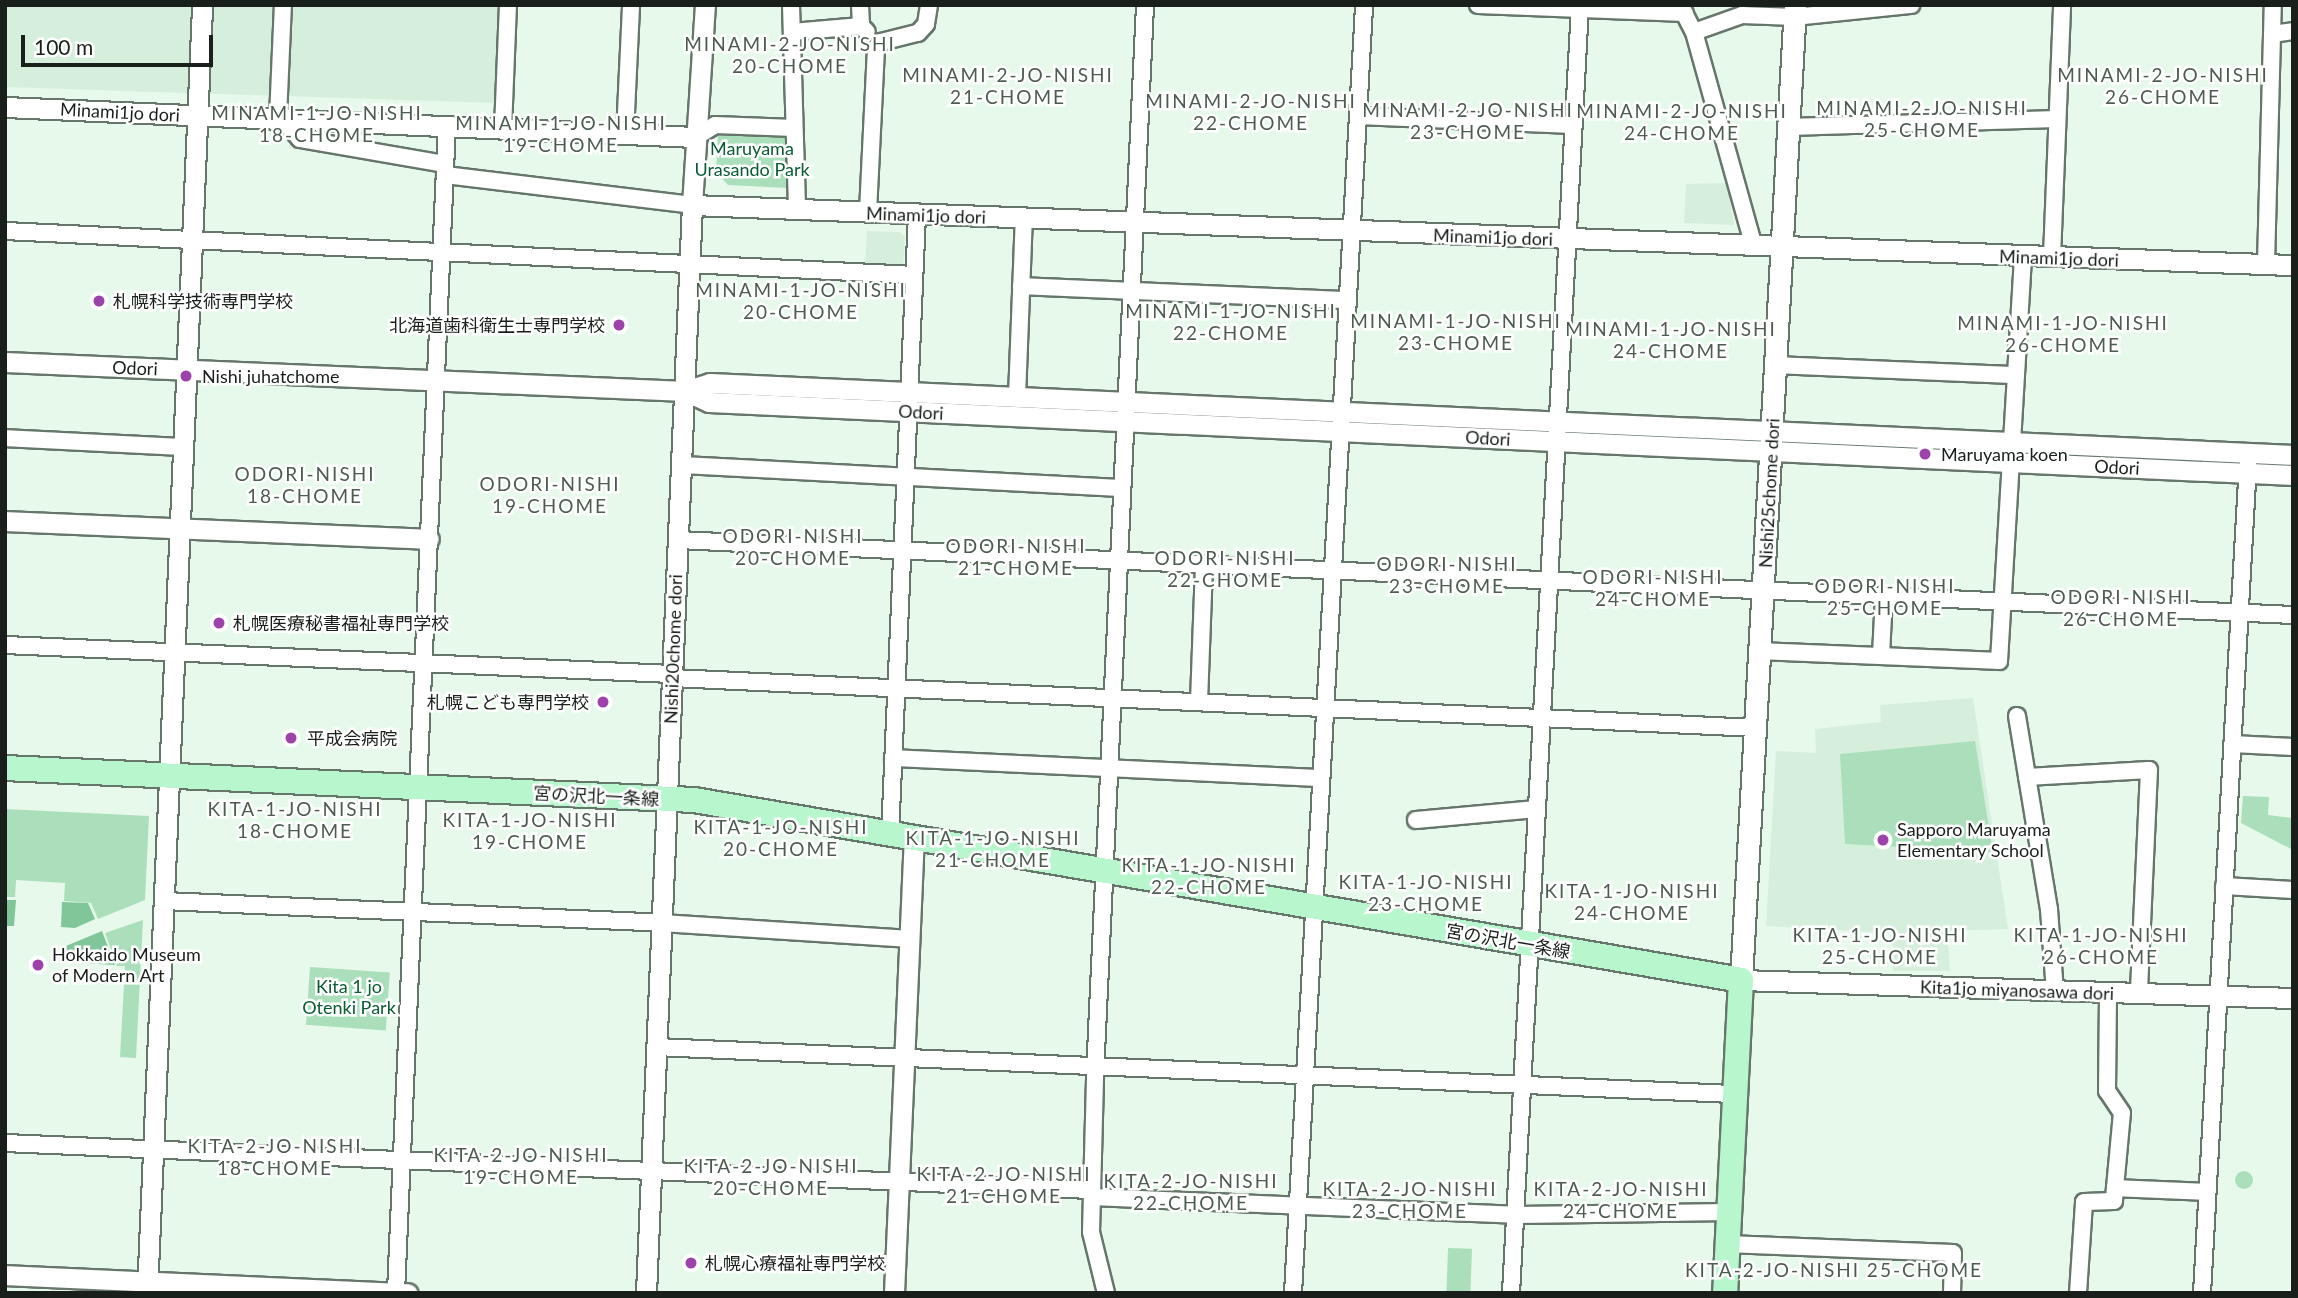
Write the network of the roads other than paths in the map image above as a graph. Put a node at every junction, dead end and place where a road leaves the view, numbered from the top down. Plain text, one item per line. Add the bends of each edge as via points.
1 (202, 5) edge
2 (283, 5) edge
3 (508, 5) edge
4 (631, 5) edge
5 (705, 5) edge
6 (791, 5) edge
7 (860, 5) edge
8 (929, 5) edge
9 (1146, 5) edge
10 (1364, 5) edge
11 (1478, 5) edge
12 (1911, 5) edge
13 (2062, 5) edge
14 (2273, 5) edge
15 (1580, 7) edge
16 (1682, 9) edge
17 (1795, 11) edge
18 (861, 26) junction
19 (2293, 31) edge
20 (792, 32) junction
21 (1693, 32) junction
22 (2272, 34) junction
23 (878, 44) junction
24 (5, 107) edge
25 (198, 115) junction
26 (1357, 116) junction
27 (280, 119) junction
28 (2057, 119) junction
29 (1573, 125) junction
30 (447, 126) junction
31 (1789, 127) junction
32 (794, 128) junction
33 (503, 129) junction
34 (625, 134) junction
35 (696, 137) junction
36 (445, 170) junction
37 (692, 205) junction
38 (797, 209) junction
39 (868, 212) junction
40 (917, 214) junction
41 (1024, 218) junction
42 (1133, 223) junction
43 (5, 231) edge
44 (1351, 231) junction
45 (193, 239) junction
46 (1567, 239) junction
47 (1754, 247) junction
48 (1782, 248) junction
49 (442, 250) junction
50 (2023, 257) junction
51 (2052, 257) junction
52 (2266, 264) junction
53 (2293, 265) edge
54 (690, 266) junction
55 (914, 275) junction
56 (1021, 286) junction
57 (1130, 290) junction
58 (1347, 300) junction
59 (5, 362) edge
60 (1776, 365) junction
61 (188, 370) junction
62 (2016, 375) junction
63 (436, 381) junction
64 (685, 391) junction
65 (1017, 397) junction
66 (909, 402) junction
67 (1125, 412) junction
68 (1341, 412) junction
69 (1557, 431) junction
70 (1340, 432) junction
71 (5, 438) edge
72 (1772, 441) junction
73 (184, 447) junction
74 (2012, 452) junction
75 (2293, 455) edge
76 (2248, 463) junction
77 (681, 465) junction
78 (2293, 475) edge
79 (905, 478) junction
80 (1121, 488) junction
81 (5, 521) edge
82 (181, 528) junction
83 (429, 539) junction
84 (678, 540) junction
85 (902, 551) junction
86 (1118, 562) junction
87 (1205, 566) junction
88 (1333, 571) junction
89 (1549, 581) junction
90 (1764, 591) junction
91 (1884, 596) junction
92 (2003, 602) junction
93 (2239, 612) junction
94 (2293, 615) edge
95 (5, 645) edge
96 (1760, 651) junction
97 (175, 653) junction
98 (1881, 655) junction
99 (424, 663) junction
100 (672, 676) junction
101 (896, 688) junction
102 (1112, 698) junction
103 (1199, 702) junction
104 (1325, 708) junction
105 (2017, 716) dead end
106 (1542, 718) junction
107 (1756, 728) junction
108 (2232, 744) junction
109 (2293, 747) edge
110 (893, 758) junction
111 (5, 768) edge
112 (1109, 768) junction
113 (170, 777) junction
114 (2027, 777) junction
115 (1321, 778) junction
116 (418, 788) junction
117 (667, 799) junction
118 (1537, 809) junction
119 (1416, 820) dead end
120 (902, 837) junction
121 (1104, 872) junction
122 (2224, 886) junction
123 (2293, 890) edge
124 (164, 901) junction
125 (1314, 908) junction
126 (413, 912) junction
127 (662, 923) junction
128 (910, 939) junction
129 (1530, 945) junction
130 (1741, 980) junction
131 (2056, 992) junction
132 (2108, 993) junction
133 (2139, 994) junction
134 (2218, 996) junction
135 (2293, 998) edge
136 (656, 1047) junction
137 (905, 1057) junction
138 (1096, 1066) junction
139 (1305, 1075) junction
140 (1522, 1085) junction
141 (1734, 1094) junction
142 (5, 1143) edge
143 (154, 1150) junction
144 (402, 1161) junction
145 (651, 1170) junction
146 (899, 1182) junction
147 (2115, 1188) junction
148 (2207, 1192) junction
149 (1092, 1194) junction
150 (1298, 1206) junction
151 (1728, 1212) junction
152 (1515, 1215) junction
153 (1727, 1244) junction
154 (5, 1275) edge
155 (147, 1287) edge
156 (396, 1292) edge
157 (408, 1293) edge
158 (646, 1293) edge
159 (894, 1293) edge
160 (1106, 1293) edge
161 (1293, 1293) edge
162 (1511, 1293) edge
163 (1725, 1293) edge
164 (1952, 1293) edge
165 (2078, 1293) edge
166 (2202, 1293) edge

1 - 25 street
2 - 27 street
3 - 33 street
4 - 34 street
5 - 35 street, Nishi20chome dori
6 - 20 street
7 - 18 street
8 - 23 street via 926,24 918,33
9 - 42 street
10 - 26 street
11 - 15 street
12 - 17 street
13 - 28 street
14 - 22 street
15 - 16 street
15 - 29 street
16 - 21 street
17 - 21 street via 1742,15
17 - 31 main road, Nishi25chome dori
18 - 20 street
18 - 23 street
19 - 22 street
20 - 32 street
21 - 47 street
22 - 52 street
23 - 39 street
24 - 25 street, Minami1jo dori
25 - 27 street, Minami1jo dori
25 - 45 street
26 - 29 street
26 - 44 street
27 - 30 street, Minami1jo dori
27 - 36 street via 300,139
28 - 31 street
28 - 51 street
29 - 46 street
30 - 33 street, Minami1jo dori
30 - 36 street
31 - 48 main road, Nishi25chome dori
32 - 35 street via 715,125
32 - 38 street
33 - 34 street, Minami1jo dori
34 - 35 street, Minami1jo dori
35 - 37 street, Nishi20chome dori
36 - 37 street
36 - 49 street
37 - 38 street, Minami1jo dori
37 - 54 street, Nishi20chome dori
38 - 39 street, Minami1jo dori
39 - 40 street, Minami1jo dori
40 - 41 street, Minami1jo dori
40 - 55 street
41 - 42 street, Minami1jo dori
41 - 56 street
42 - 44 street, Minami1jo dori
42 - 57 street
43 - 45 street
44 - 46 street, Minami1jo dori
44 - 58 street
45 - 49 street
45 - 61 street
46 - 47 street, Minami1jo dori
46 - 69 street
47 - 48 street, Minami1jo dori
48 - 50 street, Minami1jo dori
48 - 60 main road, Nishi25chome dori
49 - 54 street
49 - 63 street
50 - 51 street, Minami1jo dori
50 - 62 street
51 - 52 street, Minami1jo dori
52 - 53 street, Minami1jo dori
54 - 55 street
54 - 64 street, Nishi20chome dori
55 - 66 street
56 - 57 street
56 - 65 street
57 - 58 street
57 - 67 street
58 - 68 street
59 - 61 street, Odori
60 - 62 street
60 - 72 main road, Nishi25chome dori
61 - 63 street, Odori
61 - 73 street
62 - 74 street
63 - 64 street, Odori
63 - 83 street
64 - 66 street, Odori via 710,383
64 - 77 street, Nishi20chome dori
65 - 66 street, Odori
65 - 67 street, Odori
66 - 67 street, Odori
66 - 79 street
67 - 68 street, Odori
67 - 70 street, Odori
67 - 80 street
68 - 69 street, Odori
68 - 70 street
69 - 70 street, Odori
69 - 72 street, Odori
69 - 89 street
70 - 88 street
71 - 73 street
72 - 74 street, Odori
72 - 90 main road, Nishi25chome dori
73 - 82 street
74 - 76 street, Odori
74 - 92 street
75 - 76 street, Odori
76 - 78 street, Odori
76 - 93 street
77 - 79 street
77 - 84 street, Nishi20chome dori
79 - 80 street
79 - 85 street
80 - 86 street
81 - 82 street
82 - 83 street
82 - 97 street
83 - 99 street
84 - 85 street
84 - 100 street, Nishi20chome dori
85 - 86 street
85 - 101 street
86 - 87 street
86 - 102 street
87 - 88 street
87 - 103 street
88 - 89 street
88 - 104 street
89 - 90 street
89 - 106 street
90 - 91 street
90 - 96 main road, Nishi25chome dori
91 - 92 street
91 - 98 street
92 - 93 street
92 - 98 street via 1999,661
93 - 94 street
93 - 108 street
95 - 97 street
96 - 98 street
96 - 107 main road, Nishi25chome dori
97 - 99 street
97 - 113 street
99 - 100 street
99 - 116 street
100 - 101 street
100 - 117 street, Nishi20chome dori
101 - 102 street
101 - 110 street
102 - 103 street
102 - 112 street
103 - 104 street
104 - 106 street
104 - 115 street
105 - 114 street
106 - 107 street
106 - 118 street
107 - 130 main road, Nishi25chome dori
108 - 109 street
108 - 122 street
110 - 112 street
110 - 120 street
111 - 113 main road, 宮の沢北一条線
112 - 115 street
112 - 121 street
113 - 116 main road, 宮の沢北一条線
113 - 124 street
114 - 131 street via 2049,909
114 - 133 street via 2149,770
115 - 125 street
116 - 117 main road, 宮の沢北一条線
116 - 126 street
117 - 120 main road, 宮の沢北一条線
117 - 127 street, Nishi20chome dori
118 - 119 street
118 - 129 street
120 - 121 main road, 宮の沢北一条線
120 - 128 street
121 - 125 main road, 宮の沢北一条線
121 - 138 street
122 - 123 street
122 - 134 street
124 - 126 street
124 - 143 street
125 - 129 main road, 宮の沢北一条線
125 - 139 street
126 - 127 street
126 - 144 street
127 - 128 street
127 - 136 street, Nishi20chome dori
128 - 137 street
129 - 130 main road, 宮の沢北一条線
129 - 140 street
130 - 131 street, Kita1jo miyanosawa dori
130 - 141 main road
131 - 132 street, Kita1jo miyanosawa dori
132 - 133 street, Kita1jo miyanosawa dori
132 - 147 street via 2107,1091 2122,1113
133 - 134 street, Kita1jo miyanosawa dori
134 - 135 street, Kita1jo miyanosawa dori
134 - 148 street
136 - 137 street
136 - 145 street, Nishi20chome dori
137 - 138 street
137 - 146 street
138 - 139 street
138 - 149 street
139 - 140 street
139 - 150 street
140 - 141 street
140 - 152 street
141 - 151 main road
142 - 143 street
143 - 144 street
143 - 155 street
144 - 145 street
144 - 156 street
145 - 146 street
145 - 158 street, Nishi20chome dori
146 - 149 street
146 - 159 street
147 - 148 street
147 - 165 street via 2114,1201 2084,1202
148 - 166 street
149 - 150 street
149 - 160 street via 1091,1231
150 - 152 street
150 - 161 street
151 - 152 street
151 - 153 main road
152 - 162 street
153 - 163 main road
153 - 164 street via 1953,1254
154 - 155 street
155 - 156 street
156 - 157 street

